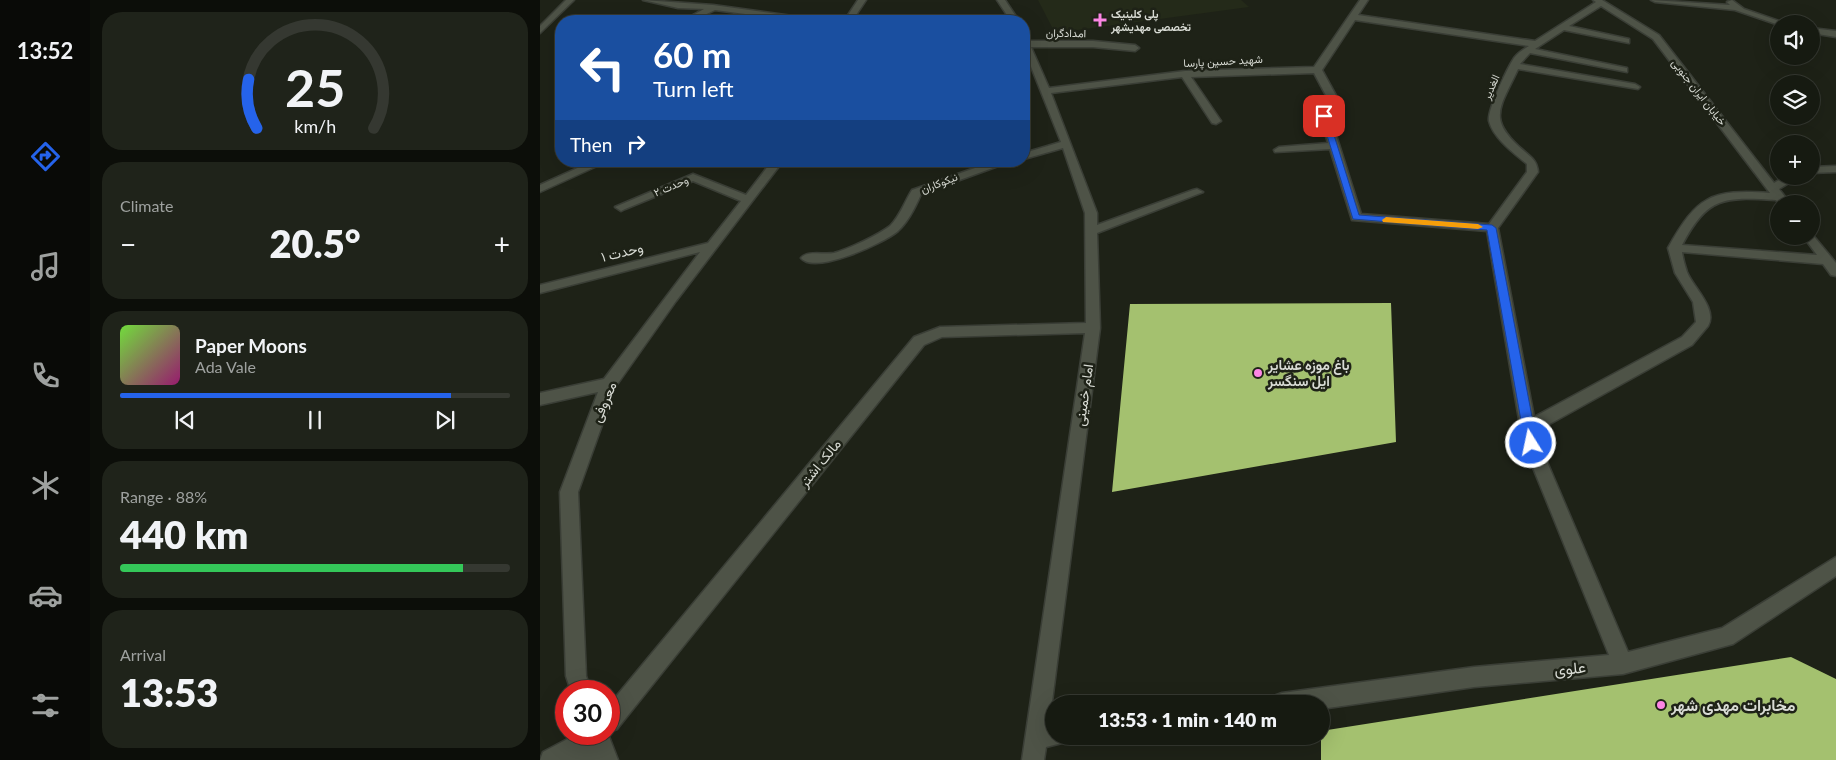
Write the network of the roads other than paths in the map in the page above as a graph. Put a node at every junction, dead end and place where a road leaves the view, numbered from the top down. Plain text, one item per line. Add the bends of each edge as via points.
1 (570, 0) edge
2 (647, 0) edge
3 (862, 0) edge
4 (1002, 0) edge
5 (1364, 0) edge
6 (1655, 0) edge
7 (1728, 0) edge
8 (1598, 2) edge
9 (713, 7) junction
10 (1737, 8) junction
11 (555, 15) edge
12 (698, 15) edge
13 (771, 15) edge
14 (852, 15) edge
15 (1011, 15) edge
16 (555, 16) edge
17 (1353, 17) junction
18 (1770, 20) edge
19 (1562, 27) junction
20 (540, 31) edge
21 (1820, 31) edge
22 (1836, 34) edge
23 (1030, 41) edge
24 (1626, 41) dead end
25 (1532, 47) junction
26 (1135, 48) dead end
27 (1030, 56) edge
28 (1514, 66) junction
29 (1317, 70) junction
30 (1624, 70) dead end
31 (1185, 74) junction
32 (1039, 82) junction
33 (1635, 87) dead end
34 (1216, 121) dead end
35 (1067, 144) junction
36 (1334, 146) junction
37 (1279, 150) dead end
38 (1030, 154) edge
39 (590, 167) edge
40 (774, 167) edge
41 (987, 167) edge
42 (1836, 169) edge
43 (1820, 170) edge
44 (1788, 185) edge
45 (540, 189) edge
46 (1197, 192) dead end
47 (1778, 195) edge
48 (1780, 195) edge
49 (1770, 196) edge
50 (749, 200) junction
51 (621, 207) dead end
52 (1492, 228) junction
53 (1091, 231) junction
54 (712, 245) junction
55 (1815, 245) edge
56 (1674, 248) junction
57 (807, 258) dead end
58 (1826, 260) junction
59 (1836, 272) edge
60 (540, 289) edge
61 (1093, 328) junction
62 (609, 384) junction
63 (540, 399) edge
64 (1528, 428) junction
65 (1836, 566) edge
66 (1623, 664) junction
67 (577, 680) edge
68 (1050, 695) edge
69 (1330, 697) edge
70 (620, 707) edge
71 (1045, 737) edge
72 (576, 745) edge
73 (592, 745) edge
74 (603, 745) edge
75 (551, 760) edge
76 (583, 760) edge
77 (607, 760) edge
78 (1033, 760) edge

1 - 11 street
2 - 9 street via 678,6
3 - 14 street
4 - 15 street
5 - 17 street
6 - 10 street
7 - 10 street
8 - 19 street, الغدیر
8 - 47 street, خیابان ایران جنوبی via 1656,37
9 - 12 street
9 - 13 street
10 - 18 street
16 - 20 street
17 - 25 street
17 - 29 street
19 - 24 street
19 - 25 street, الغدیر
21 - 22 street
23 - 26 street, امدادگران
25 - 28 street, الغدیر
25 - 30 street
27 - 32 street, امام خمینی
28 - 33 street
28 - 52 street, الغدیر via 1496,106 1494,121 1506,141 1532,163 1534,172
29 - 31 street, شهید حسین پارسا
29 - 36 street via 1334,101 1324,116
31 - 32 street, شهید حسین پارسا
31 - 34 street
32 - 35 street, امام خمینی
35 - 38 street
35 - 53 street, امام خمینی via 1091,213
36 - 37 street
36 - 52 street via 1356,217
39 - 45 street
40 - 50 street, معروفی
41 - 57 street, نیکوکاران via 916,192 894,228 864,245 835,257
42 - 43 street
44 - 48 street
46 - 53 street
49 - 56 street via 1718,197 1700,207 1685,225
50 - 51 street, وحدت ۲ via 693,177
50 - 54 street, معروفی
52 - 64 street
53 - 61 street, امام خمینی
54 - 60 street, وحدت ۱
54 - 62 street, معروفی
55 - 58 street
56 - 58 street
56 - 64 street via 1681,273 1700,302 1703,323 1687,341
58 - 59 street
61 - 68 street, امام خمینی
61 - 70 street, مالک اشتر via 940,332 919,341
62 - 63 street
62 - 67 street, معروفی via 569,492
64 - 66 street via 1531,443
65 - 66 street, علوی via 1726,637
66 - 69 street, علوی via 1474,677
71 - 78 street, امام خمینی
72 - 75 street
73 - 76 street, مالک اشتر
74 - 77 street

